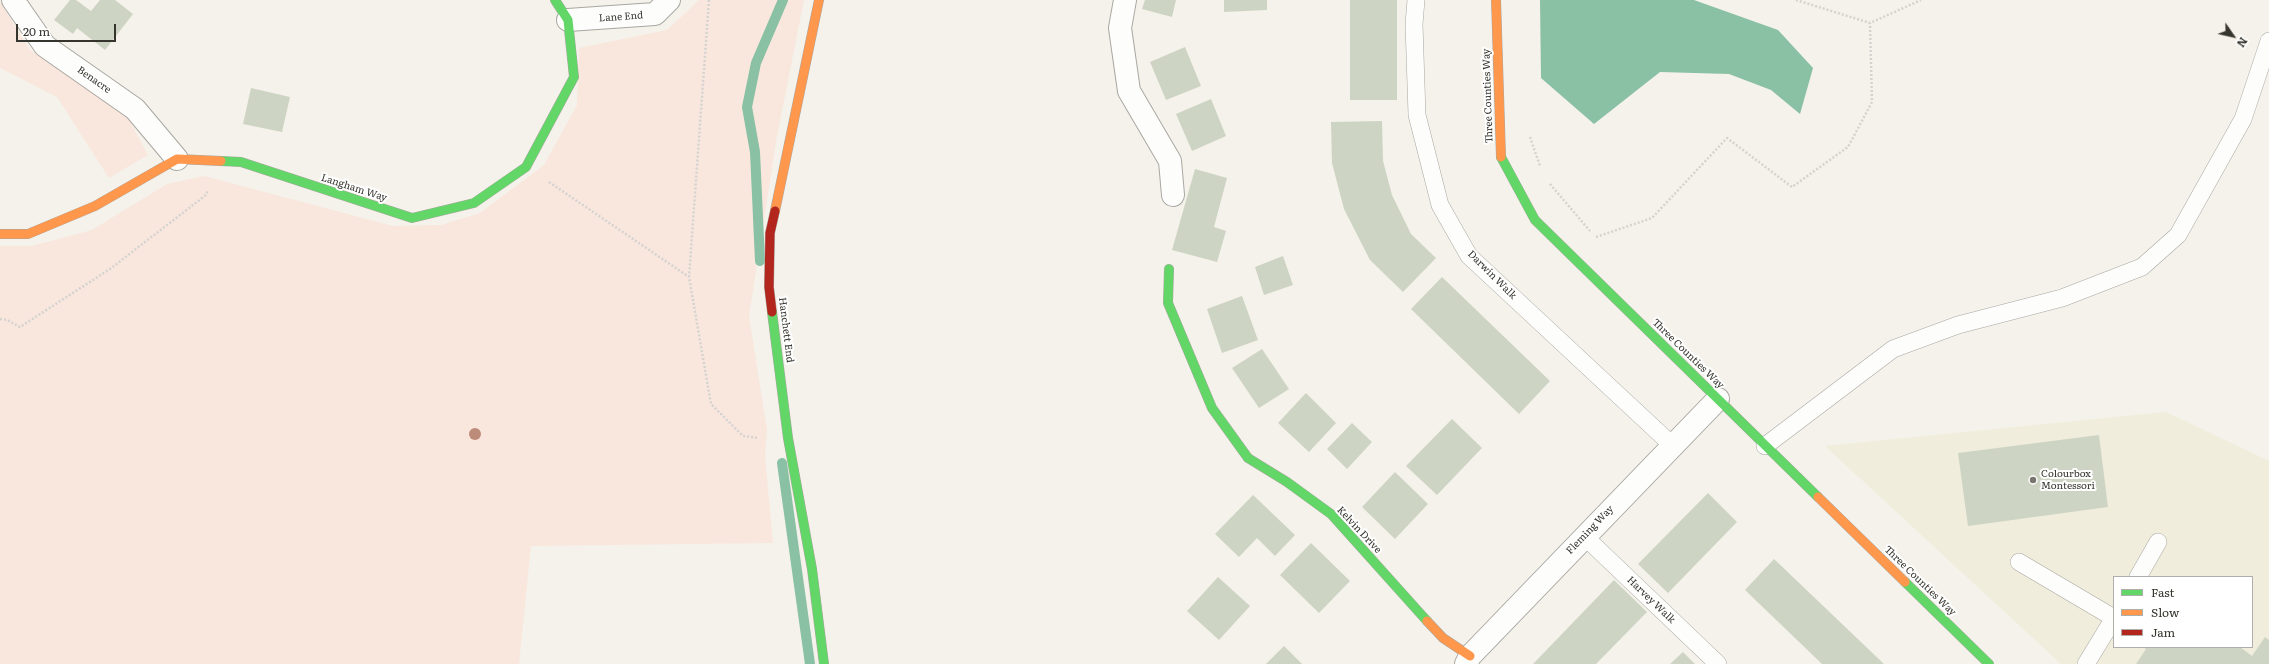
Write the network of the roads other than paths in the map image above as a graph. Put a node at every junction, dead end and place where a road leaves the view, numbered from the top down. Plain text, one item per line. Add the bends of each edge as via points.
1 (13, 0) edge
2 (555, 0) edge
3 (669, 0) edge
4 (819, 0) edge
5 (1125, 0) edge
6 (1416, 0) edge
7 (1496, 0) edge
8 (568, 20) junction
9 (2269, 41) edge
10 (177, 159) junction
11 (1173, 195) dead end
12 (0, 234) edge
13 (1169, 269) dead end
14 (1718, 399) junction
15 (1672, 445) junction
16 (1765, 446) junction
17 (1584, 536) junction
18 (2158, 542) dead end
19 (2019, 562) dead end
20 (2139, 576) edge
21 (2113, 617) edge
22 (2113, 620) edge
23 (1468, 660) edge
24 (824, 664) edge
25 (1718, 664) edge
26 (1989, 664) edge
27 (2086, 664) edge

1 - 10 street, Benacre via 45,46 135,109
2 - 8 street, Langham Way
3 - 8 street, Lane End via 655,14
4 - 24 street, Hanchett End via 770,233 769,287 788,438 812,569
5 - 11 street via 1120,28 1129,91 1170,161
6 - 15 lane, Darwin Walk via 1414,24 1417,115 1440,205 1470,256
7 - 14 street, Three Counties Way via 1501,158 1535,220
8 - 10 street, Langham Way via 574,77 526,167 474,203 412,218 241,162
9 - 16 lane via 2243,119 2178,235 2142,267 2062,298 1958,325 1893,349
10 - 12 street via 95,206 28,234
13 - 23 street, Kelvin Drive via 1168,303 1212,408 1248,458 1331,514 1443,638
14 - 15 street, Fleming Way
14 - 16 street, Three Counties Way
15 - 17 street, Fleming Way
16 - 26 street, Three Counties Way
17 - 23 street, Fleming Way
17 - 25 lane, Harvey Walk
18 - 20 lane
19 - 21 lane
22 - 27 lane

